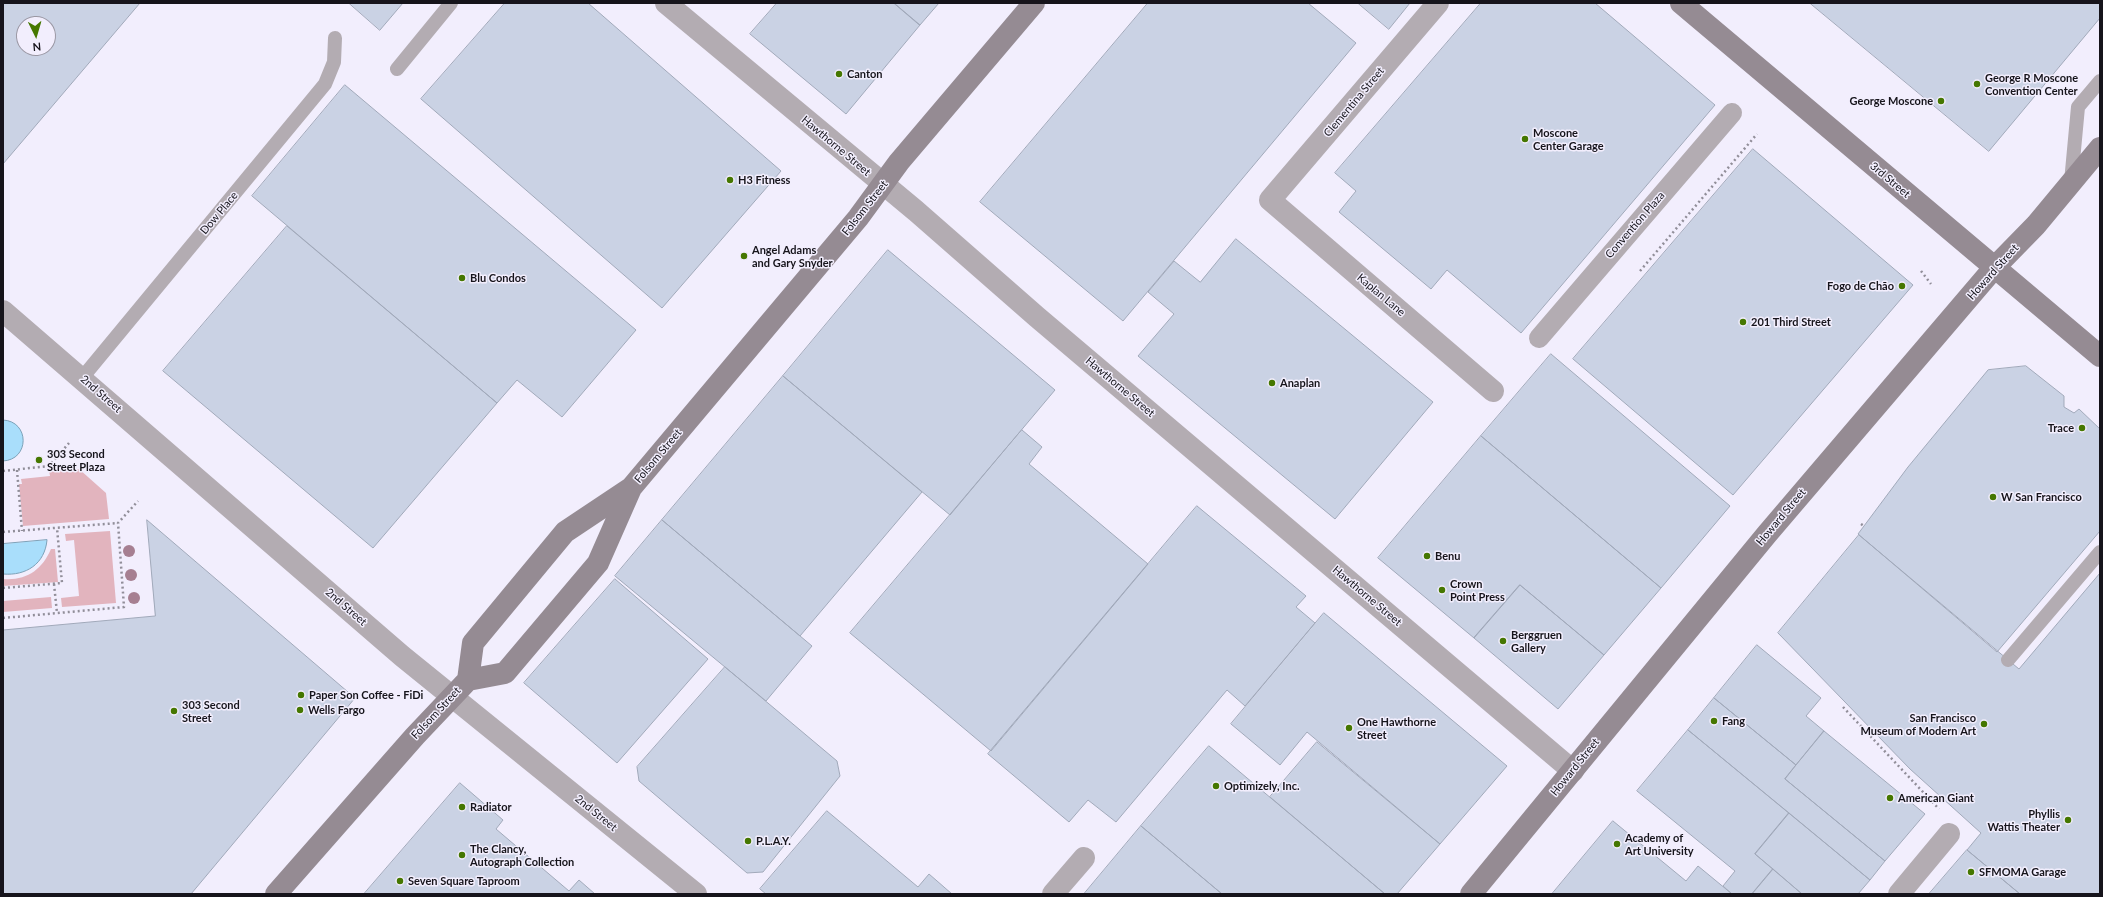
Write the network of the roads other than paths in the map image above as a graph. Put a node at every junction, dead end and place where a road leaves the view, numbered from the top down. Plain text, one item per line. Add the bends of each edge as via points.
1 (451, 3) edge
2 (666, 3) edge
3 (1034, 3) edge
4 (1438, 3) edge
5 (1681, 3) edge
6 (335, 38) dead end
7 (397, 69) dead end
8 (2100, 81) edge
9 (1732, 113) dead end
10 (2100, 148) edge
11 (2071, 182) junction
12 (883, 185) junction
13 (1270, 200) joint
14 (1994, 268) junction
15 (3, 311) edge
16 (1539, 338) dead end
17 (2100, 356) edge
18 (82, 378) junction
19 (1493, 391) dead end
20 (631, 488) junction
21 (2100, 552) edge
22 (2008, 660) dead end
23 (468, 680) junction
24 (452, 697) junction
25 (1573, 771) junction
26 (1949, 834) dead end
27 (1084, 858) dead end
28 (692, 893) edge
29 (276, 894) edge
30 (1053, 894) edge
31 (1471, 894) edge
32 (1899, 894) edge

1 - 7 lane
2 - 12 street, Hawthorne Street
3 - 12 main road, Folsom Street via 899,162
4 - 13 street, Clementina Street
5 - 14 main road, 3rd Street
6 - 18 lane, Dow Place via 334,62 325,84
8 - 11 lane via 2078,107
9 - 16 street, Convention Plaza
10 - 11 main road, Howard Street
11 - 14 main road, Howard Street via 2036,225
12 - 20 main road, Folsom Street
12 - 25 street, Hawthorne Street
13 - 19 street, Kaplan Lane
14 - 17 main road, 3rd Street
14 - 25 main road, Howard Street via 1767,534
15 - 18 street, 2nd Street
18 - 24 street, 2nd Street
20 - 23 main road, Folsom Street via 566,532 473,643
20 - 23 main road via 598,563 505,673
21 - 22 lane
23 - 24 main road, Folsom Street
24 - 28 street, 2nd Street
24 - 29 main road, Folsom Street
25 - 31 main road, Howard Street
26 - 32 street
27 - 30 street

